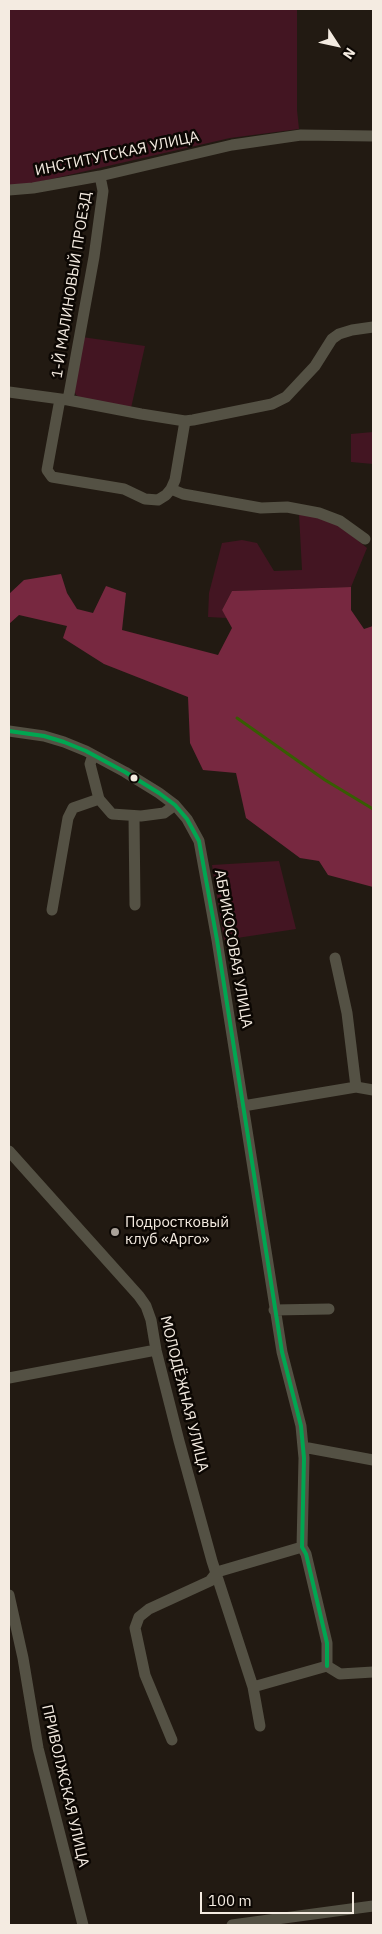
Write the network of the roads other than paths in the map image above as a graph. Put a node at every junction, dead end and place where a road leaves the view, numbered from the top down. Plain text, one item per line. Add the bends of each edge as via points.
1 (373, 136) edge
2 (100, 176) junction
3 (9, 190) edge
4 (373, 327) edge
5 (9, 392) edge
6 (64, 399) junction
7 (185, 421) junction
8 (171, 489) junction
9 (365, 539) dead end
10 (9, 731) edge
11 (92, 755) junction
12 (99, 799) junction
13 (175, 805) junction
14 (134, 816) junction
15 (135, 905) dead end
16 (52, 910) dead end
17 (335, 958) dead end
18 (356, 1087) junction
19 (373, 1090) edge
20 (243, 1106) junction
21 (9, 1151) edge
22 (329, 1309) dead end
23 (274, 1310) junction
24 (156, 1350) junction
25 (9, 1378) edge
26 (303, 1447) junction
27 (373, 1460) edge
28 (302, 1547) junction
29 (217, 1572) junction
30 (9, 1595) edge
31 (327, 1666) junction
32 (373, 1672) edge
33 (253, 1686) junction
34 (260, 1726) dead end
35 (172, 1740) dead end
36 (373, 1906) edge
37 (83, 1925) edge
38 (232, 1925) edge

1 - 2 street, ИНСТИТУТСКАЯ УЛИЦА via 301,135 232,144
2 - 3 street, ИНСТИТУТСКАЯ УЛИЦА
2 - 6 street, 1-Й МАЛИНОВЫЙ ПРОЕЗД via 103,190 96,248
4 - 7 street via 352,330 332,339 315,366 286,398 272,404
5 - 6 street
6 - 7 street
6 - 8 street, 1-Й МАЛИНОВЫЙ ПРОЕЗД via 47,470 52,477 124,489 144,499 158,500
7 - 8 street
8 - 9 street via 260,508 287,507 319,513 340,521
10 - 11 street, АБРИКОСОВАЯ УЛИЦА via 44,736
11 - 12 street via 90,764
11 - 13 street, АБРИКОСОВАЯ УЛИЦА
12 - 14 street via 112,814
12 - 16 street via 73,808 68,818
13 - 14 street via 164,813
13 - 20 street, АБРИКОСОВАЯ УЛИЦА via 199,841
14 - 15 street
17 - 18 street via 347,1013
18 - 19 street
18 - 20 street
20 - 23 street, АБРИКОСОВАЯ УЛИЦА
21 - 24 street, МОЛОДЁЖНАЯ УЛИЦА via 139,1296 151,1320
22 - 23 street
23 - 26 street, АБРИКОСОВАЯ УЛИЦА
24 - 25 street
24 - 29 street, МОЛОДЁЖНАЯ УЛИЦА
26 - 27 street
26 - 28 street, АБРИКОСОВАЯ УЛИЦА
28 - 29 street
28 - 31 street, АБРИКОСОВАЯ УЛИЦА via 327,1643
29 - 33 street, МОЛОДЁЖНАЯ УЛИЦА
29 - 35 street via 210,1581 138,1617 135,1628 145,1675
30 - 37 street, ПРИВОЛЖСКАЯ УЛИЦА via 38,1748
31 - 32 street via 340,1674
31 - 33 street
33 - 34 street, МОЛОДЁЖНАЯ УЛИЦА
36 - 38 street

